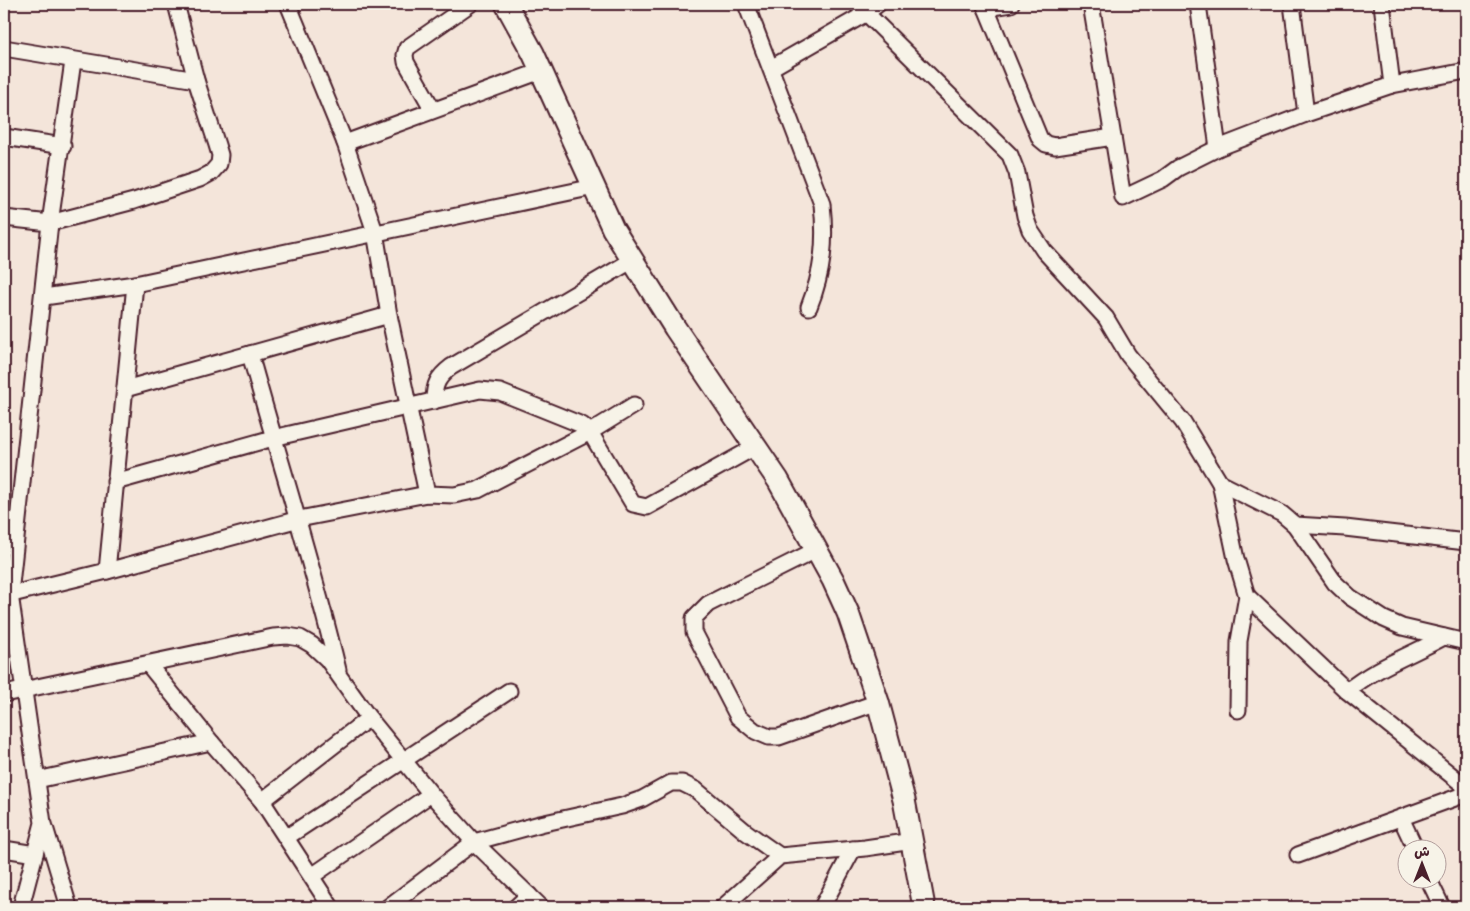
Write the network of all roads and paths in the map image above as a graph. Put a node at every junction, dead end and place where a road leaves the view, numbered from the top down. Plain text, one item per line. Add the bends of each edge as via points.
1 (176, 4) edge
2 (288, 4) edge
3 (470, 4) edge
4 (506, 4) edge
5 (746, 4) edge
6 (878, 4) edge
7 (1011, 4) edge
8 (1090, 4) edge
9 (1198, 4) edge
10 (1292, 4) edge
11 (1382, 4) edge
12 (985, 6) edge
13 (861, 9) edge
14 (4, 48) edge
15 (73, 61) junction
16 (771, 68) junction
17 (541, 71) junction
18 (1466, 71) edge
19 (196, 80) junction
20 (1392, 85) junction
21 (433, 110) junction
22 (1306, 114) junction
23 (4, 137) edge
24 (1113, 137) junction
25 (345, 143) junction
26 (63, 146) junction
27 (1218, 148) junction
28 (594, 187) junction
29 (4, 218) edge
30 (50, 223) junction
31 (375, 232) junction
32 (632, 261) junction
33 (136, 284) junction
34 (44, 297) junction
35 (809, 307) dead end
36 (390, 315) junction
37 (250, 354) junction
38 (125, 389) junction
39 (434, 401) junction
40 (634, 405) dead end
41 (408, 406) junction
42 (590, 432) junction
43 (273, 438) junction
44 (755, 447) junction
45 (115, 482) junction
46 (1220, 483) junction
47 (426, 494) junction
48 (300, 519) junction
49 (1295, 525) junction
50 (1466, 542) edge
51 (816, 550) junction
52 (106, 571) junction
53 (7, 595) edge
54 (1247, 596) junction
55 (1444, 637) junction
56 (1466, 642) edge
57 (148, 664) junction
58 (340, 680) junction
59 (25, 690) junction
60 (509, 691) dead end
61 (1347, 691) junction
62 (4, 694) edge
63 (878, 702) junction
64 (1238, 710) dead end
65 (369, 718) junction
66 (211, 742) junction
67 (402, 759) junction
68 (37, 780) junction
69 (1466, 787) edge
70 (431, 794) junction
71 (1466, 794) edge
72 (262, 801) junction
73 (1401, 818) junction
74 (43, 823) junction
75 (287, 837) junction
76 (1410, 838) edge
77 (913, 841) junction
78 (474, 842) junction
79 (4, 849) edge
80 (853, 849) junction
81 (35, 854) junction
82 (1298, 854) dead end
83 (780, 856) junction
84 (312, 876) junction
85 (1433, 888) edge
86 (529, 895) junction
87 (21, 907) edge
88 (68, 907) edge
89 (330, 907) edge
90 (388, 907) edge
91 (516, 907) edge
92 (541, 907) edge
93 (723, 907) edge
94 (822, 907) edge
95 (924, 907) edge
96 (1442, 907) edge

1 - 19 street
2 - 25 street
3 - 21 street via 407,48 406,62
4 - 17 street
5 - 16 street
6 - 13 street
7 - 12 street
8 - 24 street
9 - 27 street
10 - 22 street
11 - 20 street
12 - 24 street via 1040,139 1055,146
13 - 16 street
13 - 46 street via 1010,155 1030,230 1106,318 1128,355 1183,422
14 - 15 street
15 - 19 street
15 - 26 street
16 - 35 street via 822,204 823,261
17 - 21 street
17 - 28 street
18 - 20 street
19 - 30 street via 220,155 219,164 211,172 200,179 134,201
20 - 22 street
21 - 25 street
22 - 27 street
23 - 26 street
24 - 27 street via 1123,198
25 - 31 street
26 - 30 street
28 - 31 street
28 - 32 street
29 - 30 street
30 - 34 street
31 - 33 street
31 - 36 street
32 - 39 street via 451,367 437,380
32 - 44 street
33 - 34 street
33 - 38 street
34 - 53 street
36 - 37 street
36 - 41 street
37 - 38 street
37 - 43 street
38 - 45 street
39 - 41 street
39 - 42 street via 490,390 567,418
40 - 42 street
41 - 43 street
41 - 47 street
42 - 44 street via 633,504 640,508 647,508
42 - 47 street via 478,490 454,495
43 - 45 street
43 - 48 street
44 - 51 street via 778,480
45 - 52 street
46 - 49 street via 1282,514
46 - 54 street
47 - 48 street
48 - 52 street
48 - 58 street
49 - 50 street
49 - 55 street via 1325,571 1350,596 1402,627
51 - 63 street via 848,614
51 - 63 street via 708,604 694,618 694,632 738,717 755,731 769,737 779,737
52 - 53 street
53 - 59 street
54 - 61 street
54 - 64 street via 1239,642
55 - 56 street
55 - 61 street via 1364,676
57 - 58 street via 288,636 312,644 327,659
57 - 59 street
57 - 66 street
58 - 65 street
59 - 62 street
59 - 68 street
60 - 67 street
61 - 69 street
63 - 77 street
65 - 67 street
65 - 72 street
66 - 68 street
66 - 72 street
67 - 70 street
67 - 75 street
68 - 74 street
70 - 78 street
70 - 84 street
71 - 73 street
72 - 75 street
73 - 76 street
73 - 82 street
74 - 81 street
74 - 88 street
75 - 84 street
77 - 80 street
77 - 95 street
78 - 83 street via 622,806 671,783 682,783 696,790
78 - 86 street
78 - 90 street
79 - 81 street
80 - 83 street
80 - 94 street
81 - 87 street
83 - 93 street
84 - 89 street
85 - 96 street
86 - 91 street
86 - 92 street

